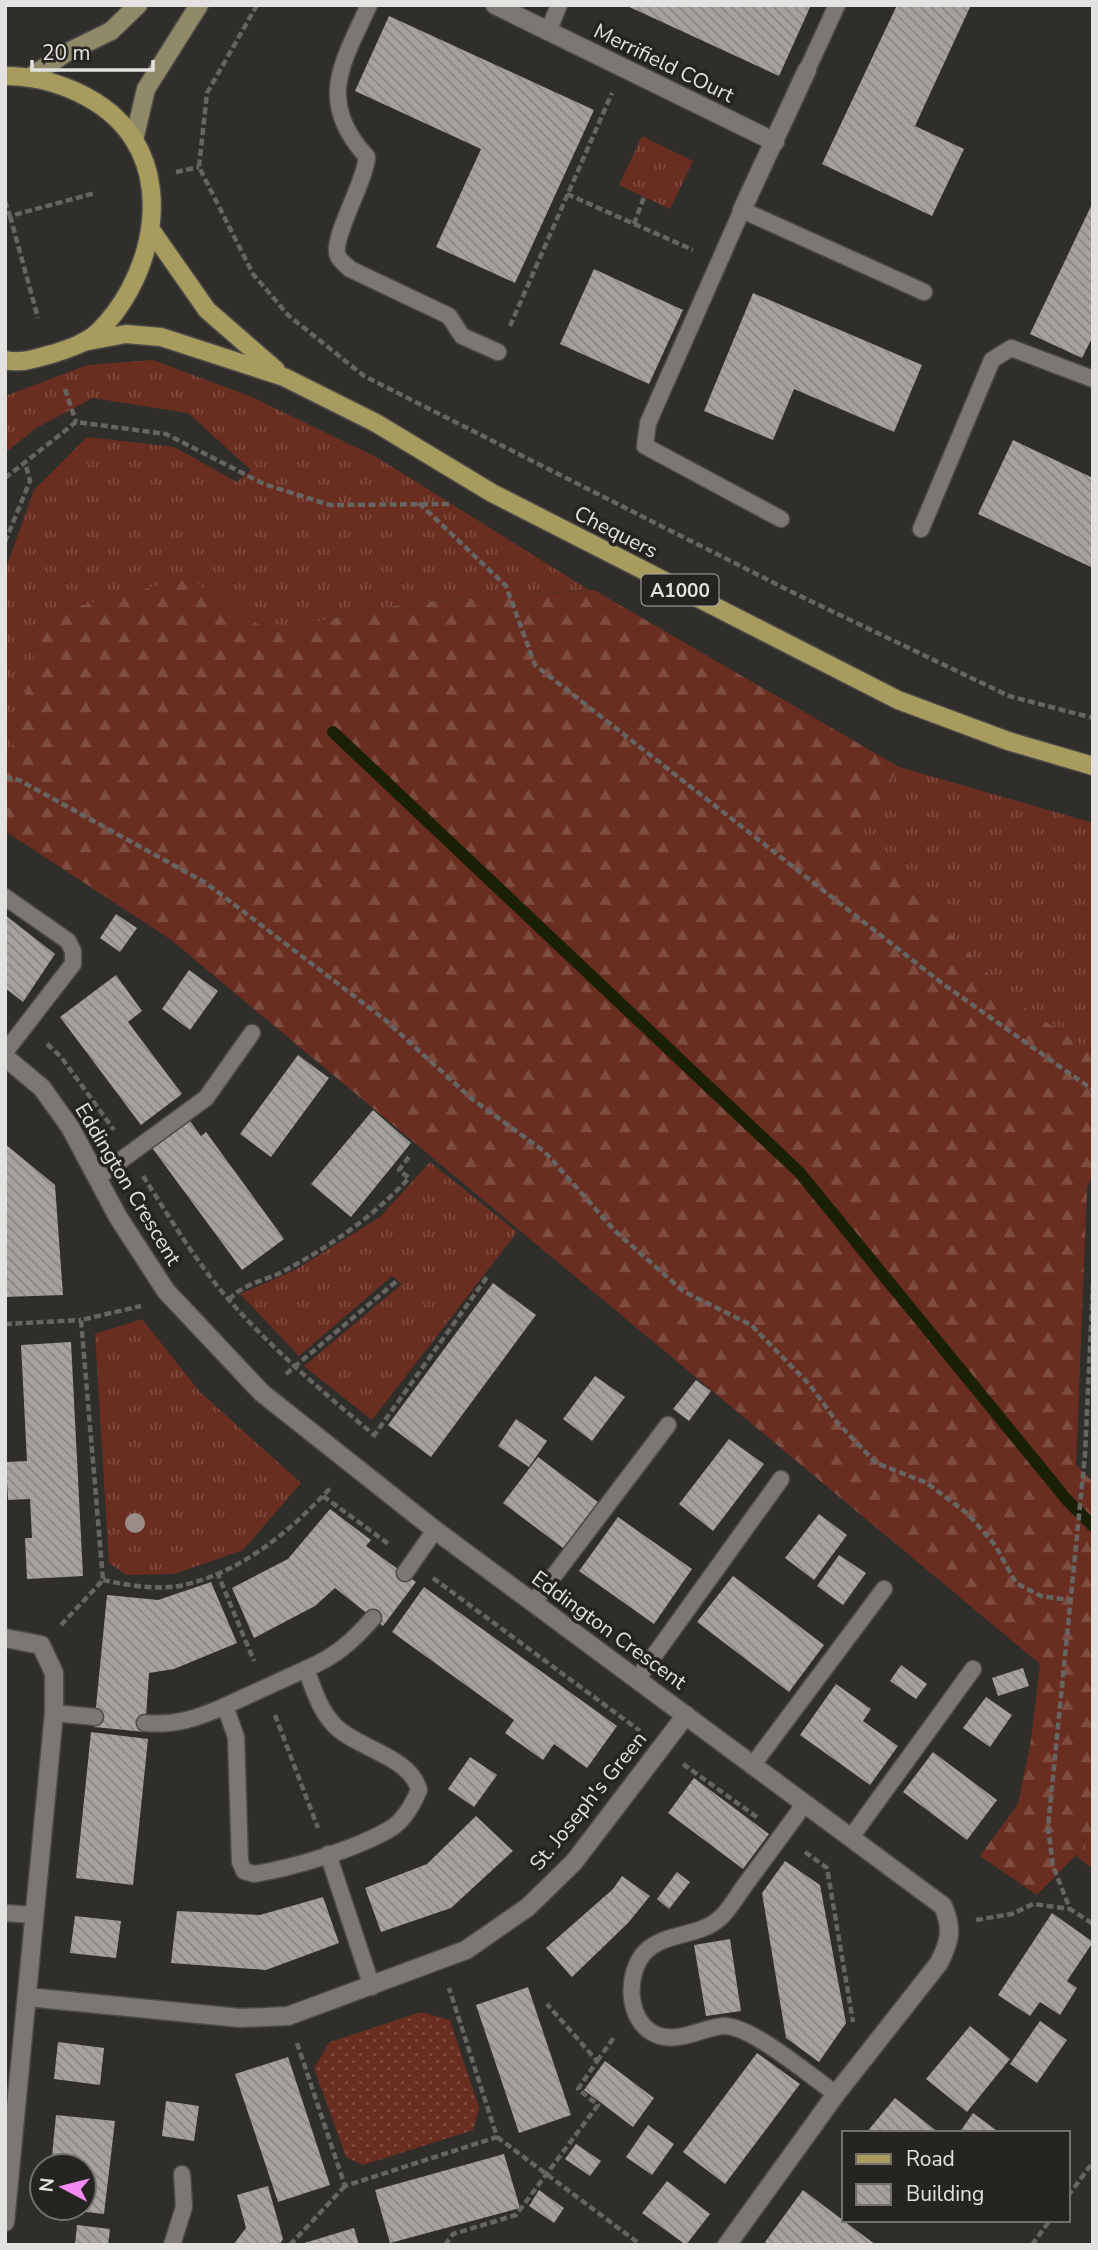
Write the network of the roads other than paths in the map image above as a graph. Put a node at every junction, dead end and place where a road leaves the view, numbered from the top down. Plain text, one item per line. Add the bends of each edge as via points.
1 (138, 5) edge
2 (199, 5) edge
3 (369, 5) edge
4 (495, 5) edge
5 (559, 5) edge
6 (837, 5) edge
7 (548, 32) junction
8 (807, 70) joint
9 (5, 76) edge
10 (33, 76) junction
11 (134, 140) junction
12 (775, 142) junction
13 (742, 210) junction
14 (151, 230) junction
15 (925, 292) dead end
16 (83, 342) junction
17 (498, 352) road end
18 (9, 364) edge
19 (284, 377) junction
20 (1093, 379) edge
21 (781, 519) dead end
22 (921, 529) dead end
23 (1093, 766) edge
24 (5, 897) edge
25 (252, 1033) dead end
26 (5, 1052) edge
27 (5, 1057) edge
28 (98, 1177) junction
29 (668, 1425) dead end
30 (781, 1479) dead end
31 (435, 1530) junction
32 (409, 1568) road end
33 (884, 1588) dead end
34 (534, 1602) junction
35 (373, 1618) dead end
36 (5, 1638) edge
37 (306, 1669) junction
38 (973, 1669) dead end
39 (638, 1678) junction
40 (225, 1706) junction
41 (54, 1713) junction
42 (686, 1715) junction
43 (95, 1717) dead end
44 (145, 1723) dead end
45 (752, 1766) junction
46 (805, 1803) junction
47 (852, 1836) junction
48 (328, 1854) junction
49 (5, 1913) edge
50 (34, 1915) junction
51 (372, 1987) junction
52 (27, 1997) junction
53 (836, 2094) junction
54 (182, 2174) dead end
55 (5, 2222) edge
56 (172, 2245) edge
57 (727, 2245) edge

1 - 10 street via 111,31 64,54
2 - 11 street via 146,89
3 - 17 lane via 342,63 335,102 367,157 365,174 336,239 338,256 350,269 449,316 462,336
4 - 7 street, Merrifield COurt
5 - 7 lane
6 - 8 lane
7 - 12 street, Merrifield COurt
8 - 12 street
9 - 10 main road
10 - 11 main road via 72,89 113,117
11 - 14 main road via 149,180
12 - 13 street
13 - 15 lane
13 - 21 lane via 648,423 645,446
14 - 16 main road via 130,293 98,332
14 - 19 main road, Chequers / A1000 via 207,310
16 - 18 main road, Chequers
16 - 19 main road, Chequers / A1000 via 126,334 161,337
19 - 23 main road, Chequers / A1000 via 376,424 492,493 898,700 1008,741
20 - 22 lane via 1011,348 992,360
24 - 26 lane via 68,941 73,951 73,964
25 - 28 lane via 206,1098
27 - 28 street, Eddington Crescent via 42,1088
28 - 31 street, Eddington Crescent via 166,1291 262,1393
29 - 34 lane
30 - 39 lane
31 - 32 lane
31 - 34 street, Eddington Crescent
33 - 45 lane
34 - 39 street, Eddington Crescent
35 - 37 lane via 332,1658
36 - 41 street via 41,1646 54,1673
37 - 40 lane
37 - 48 lane via 320,1707 337,1728 411,1773 419,1790 392,1829
38 - 47 lane
39 - 42 street, Eddington Crescent
40 - 44 lane via 195,1719 165,1725
40 - 48 lane via 236,1737 238,1848 244,1871 274,1871
41 - 43 lane
41 - 50 street
42 - 45 street, Eddington Crescent
42 - 51 street, St. Joseph's Green via 574,1862 528,1906 466,1950
45 - 46 street, Eddington Crescent
46 - 47 street, Eddington Crescent
46 - 53 lane via 720,1918 699,1932 648,1949 637,1962 631,1984 636,2016 649,2032 663,2038 725,2025 748,2033
47 - 53 street, Eddington Crescent via 943,1906 951,1924 949,1944 939,1963
48 - 51 lane
49 - 50 lane
50 - 52 street
51 - 52 street, St. Joseph's Green via 288,2015 240,2018
52 - 55 street
53 - 57 street
54 - 56 lane via 184,2207

